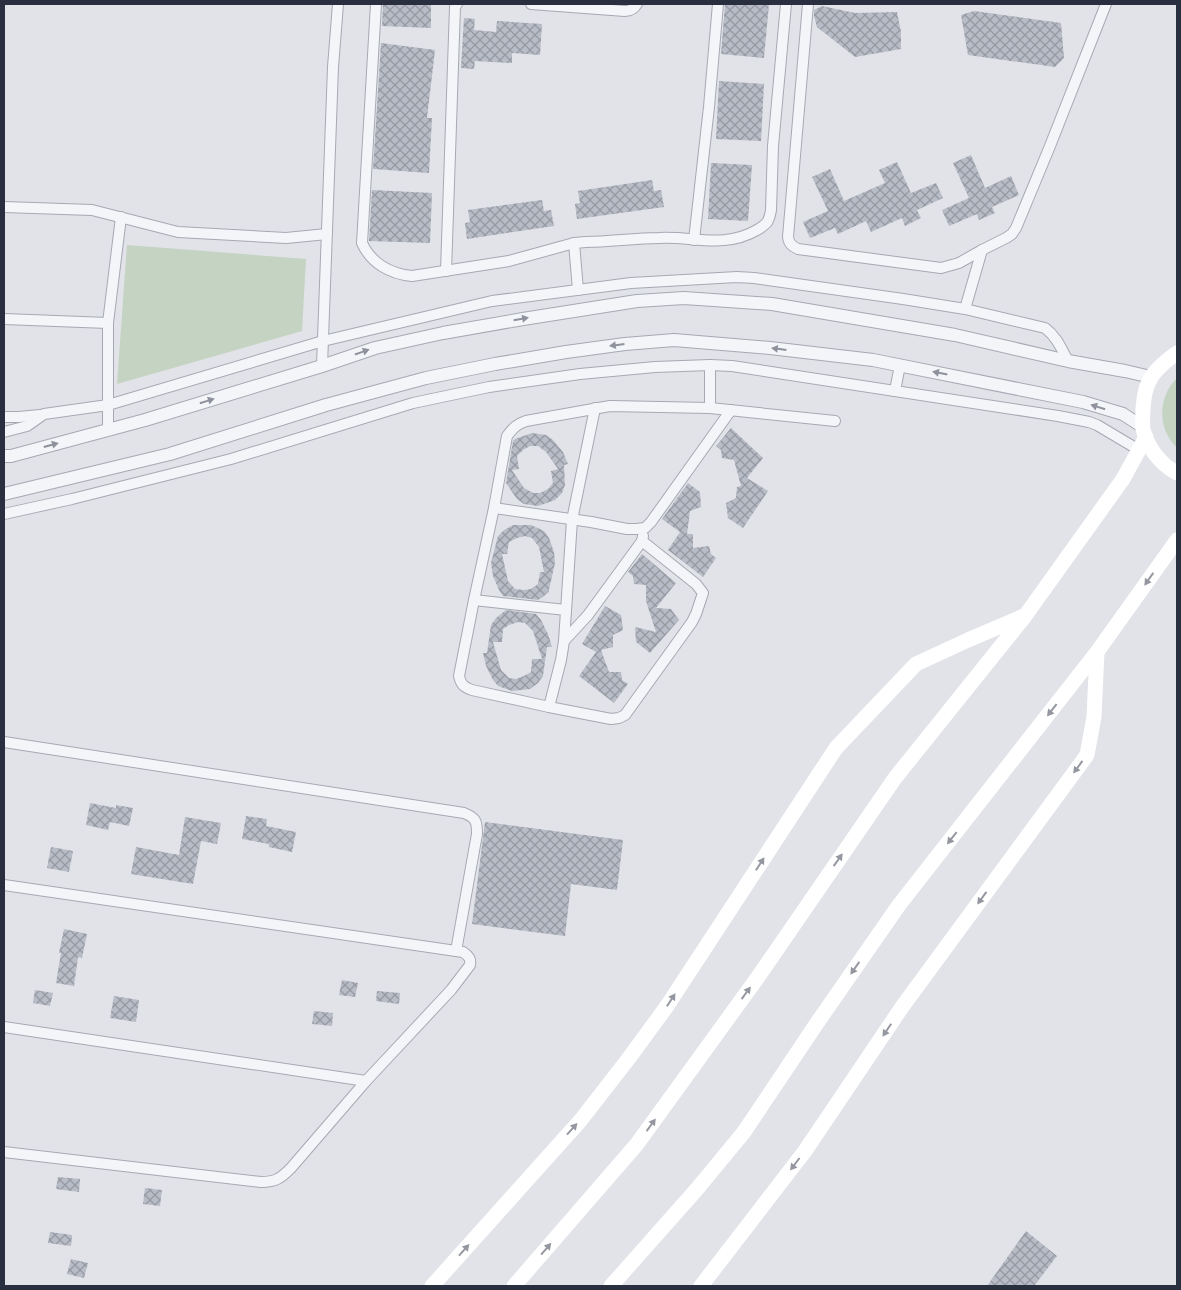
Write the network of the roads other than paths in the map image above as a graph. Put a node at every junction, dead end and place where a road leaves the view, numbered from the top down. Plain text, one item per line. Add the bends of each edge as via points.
1 (338, 4) edge
2 (376, 4) edge
3 (457, 4) edge
4 (532, 4) edge
5 (637, 4) edge
6 (718, 4) edge
7 (786, 4) edge
8 (808, 4) edge
9 (1106, 4) edge
10 (4, 207) edge
11 (121, 217) junction
12 (327, 234) junction
13 (694, 240) junction
14 (574, 243) junction
15 (982, 250) junction
16 (446, 271) junction
17 (578, 290) junction
18 (965, 309) junction
19 (4, 319) edge
20 (108, 323) junction
21 (323, 341) junction
22 (1177, 353) edge
23 (1068, 361) junction
24 (710, 365) junction
25 (900, 365) junction
26 (322, 366) junction
27 (1151, 377) junction
28 (894, 391) junction
29 (108, 405) junction
30 (595, 408) junction
31 (710, 408) junction
32 (731, 410) junction
33 (44, 414) junction
34 (4, 417) edge
35 (835, 421) dead end
36 (108, 430) junction
37 (4, 432) edge
38 (1142, 438) junction
39 (4, 456) edge
40 (1177, 473) edge
41 (4, 494) edge
42 (494, 508) junction
43 (4, 514) edge
44 (572, 520) junction
45 (645, 528) junction
46 (1177, 540) edge
47 (642, 541) junction
48 (474, 600) junction
49 (566, 610) junction
50 (1025, 616) junction
51 (564, 640) junction
52 (1097, 652) junction
53 (549, 707) junction
54 (4, 742) edge
55 (4, 885) edge
56 (456, 951) junction
57 (4, 1027) edge
58 (366, 1081) junction
59 (4, 1152) edge
60 (432, 1286) edge
61 (514, 1286) edge
62 (611, 1286) edge
63 (701, 1286) edge

1 - 12 street
2 - 16 street via 362,243 370,257 394,273 412,276
3 - 16 street
4 - 5 street via 625,12
6 - 13 street
7 - 13 street via 770,218 768,223 746,236 721,241
8 - 15 street via 789,243 798,250 941,268 959,263
9 - 15 street via 1016,228 1006,238
10 - 11 street via 92,210
11 - 12 street via 178,232 286,238
11 - 20 street
12 - 21 street
13 - 14 street via 660,237
14 - 16 street via 520,259
14 - 17 street
15 - 18 street
17 - 18 street via 631,283 737,277
17 - 21 street via 492,301
18 - 23 street via 1045,328 1058,339
19 - 20 street
20 - 29 street
21 - 26 street
21 - 29 street
22 - 27 main road
26 -> 23 street via 375,348 443,333 637,301 684,298 772,304 955,335
23 - 27 street
24 - 28 street
24 - 31 street
24 - 43 street via 580,374 489,387 413,403 231,459
25 - 28 street
38 -> 25 street via 1123,414 1083,402
25 -> 41 street via 770,348 674,340 566,352 426,378 326,405 170,454
36 -> 26 street
27 - 38 main road via 1144,394
28 - 38 street via 1089,422
29 - 33 street
29 - 36 street
30 - 31 street
30 - 42 street via 526,421 512,429 507,436
30 - 44 street
31 - 32 street
32 - 35 street
32 - 45 street
33 - 34 street
33 - 37 street via 27,426
39 -> 36 street
38 - 40 main road via 1157,457
38 - 50 main road via 1123,479
42 - 44 street
42 - 48 street
44 - 45 street via 627,529
44 - 49 street
45 - 47 street
46 -> 52 main road
47 - 51 street via 588,615
47 - 53 street via 700,588 703,593 696,614 625,715 611,719
48 - 49 street
48 - 53 street via 460,682 472,690
49 - 51 street
60 -> 50 main road via 580,1121 629,1058 667,1006 836,748 916,664
61 -> 50 main road via 638,1144 895,778
51 - 53 street
52 -> 62 main road via 899,905 744,1132
52 -> 63 main road via 1094,717 1087,755 902,1007 805,1151
54 - 56 street via 464,813 474,819 477,834
55 - 56 street
56 - 58 street via 468,956 470,965 451,990
57 - 58 street
58 - 59 street via 291,1168 270,1182

